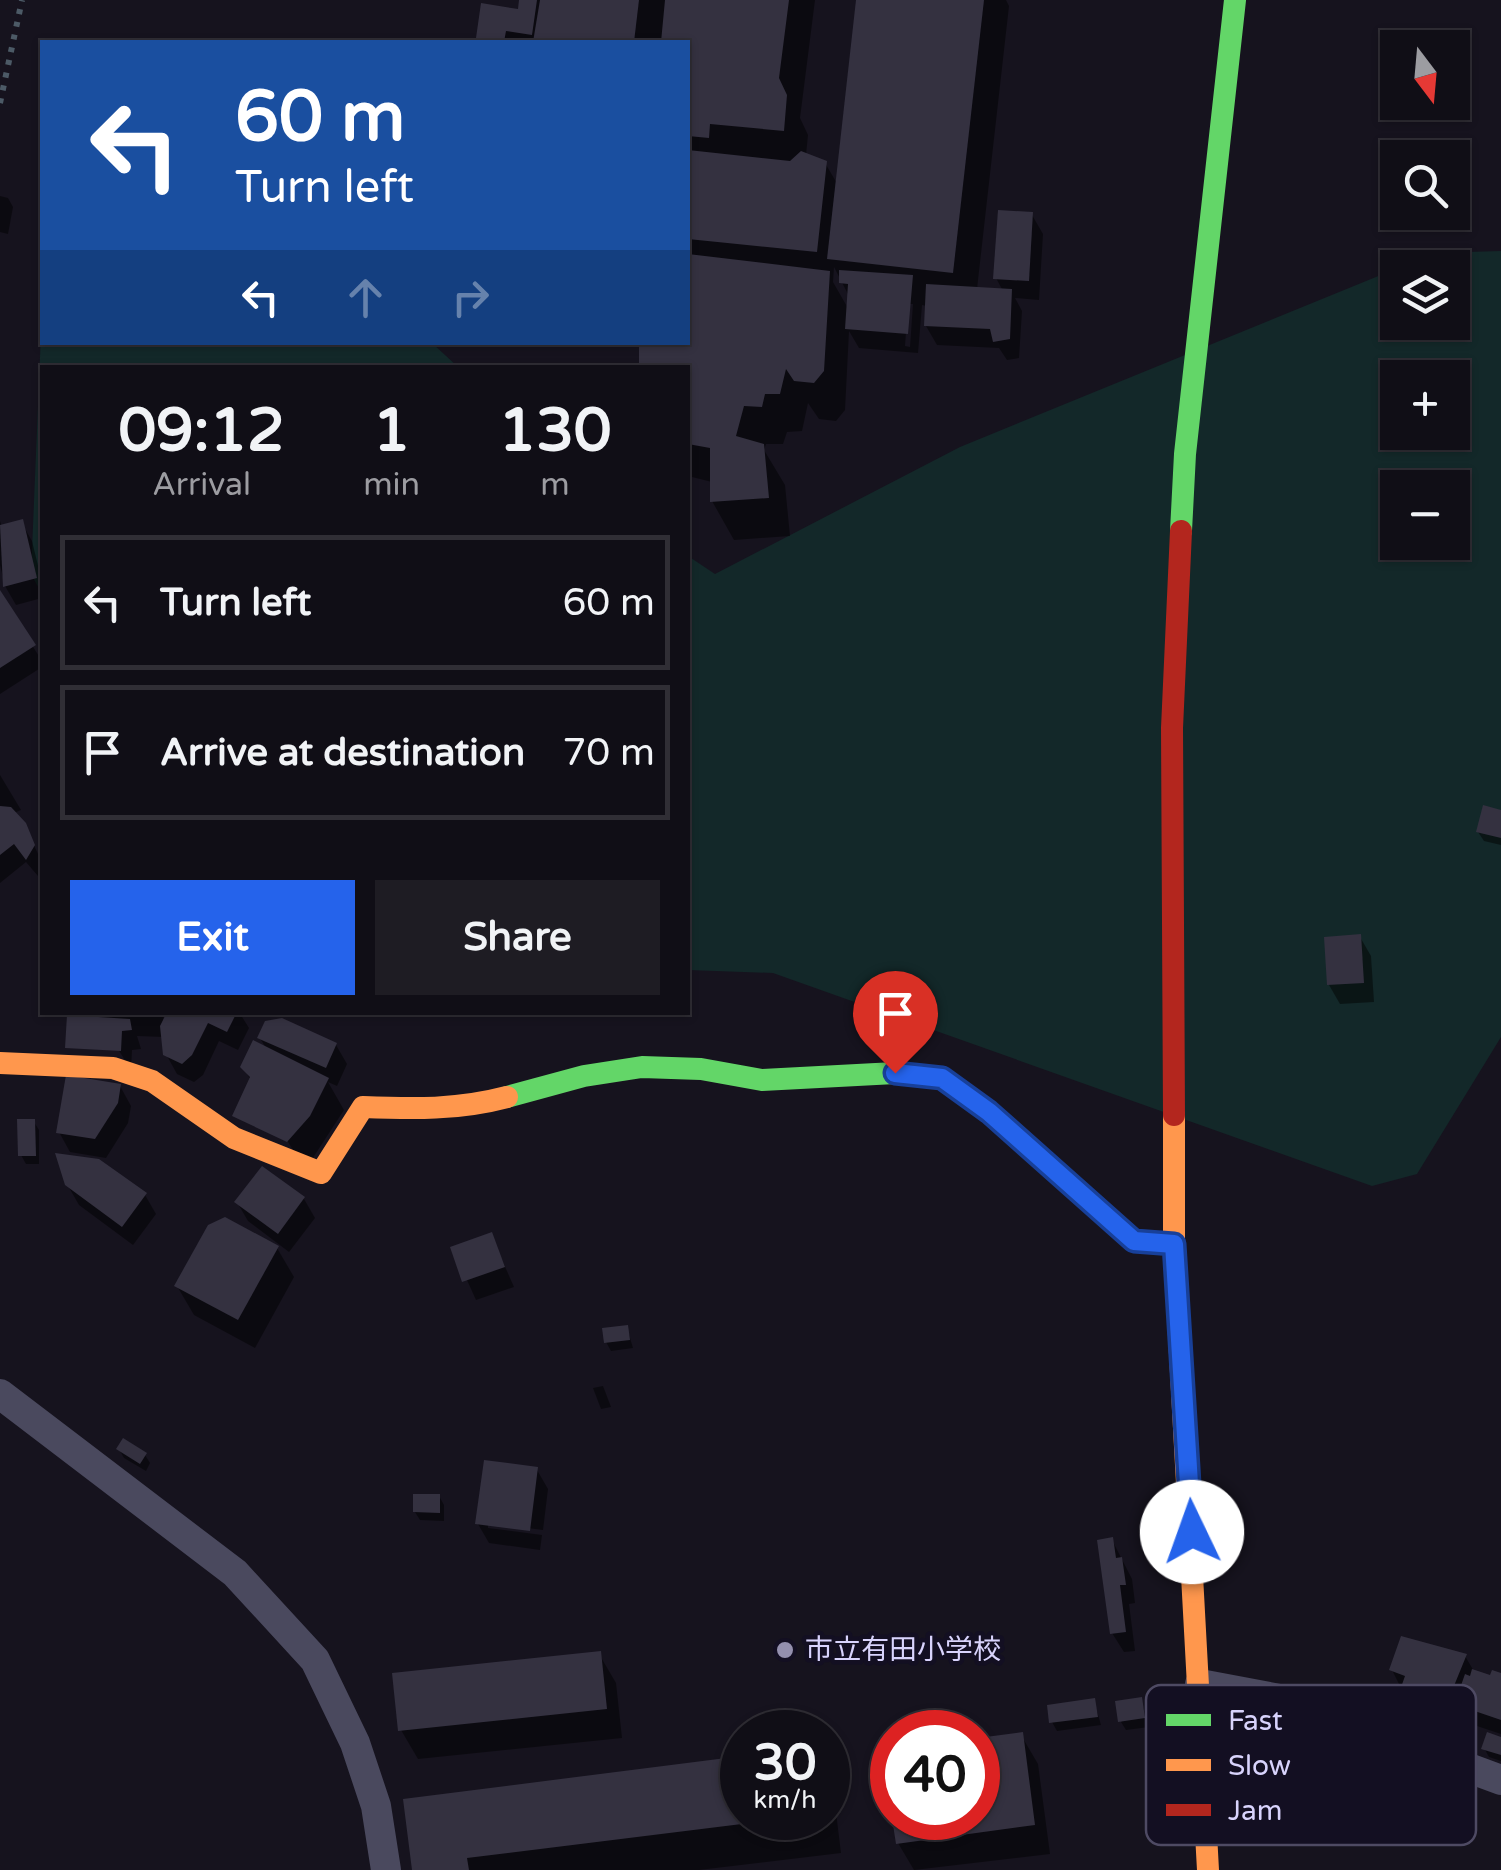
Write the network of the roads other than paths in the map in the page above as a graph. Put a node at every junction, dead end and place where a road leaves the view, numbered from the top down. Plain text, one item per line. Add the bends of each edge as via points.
1 (1236, 0) edge
2 (0, 1062) edge
3 (1174, 1244) junction
4 (0, 1394) edge
5 (1200, 1684) joint
6 (1205, 1685) edge
7 (1476, 1771) edge
8 (1501, 1780) edge
9 (1207, 1845) edge
10 (386, 1870) edge
11 (1208, 1870) edge

1 - 3 street via 1185,454 1176,604
2 - 3 street via 113,1068 152,1081 234,1138 321,1172 363,1108 473,1106 642,1067 762,1080 895,1073 942,1078 1134,1241
3 - 5 street
4 - 10 street via 234,1574 315,1660 356,1743
5 - 6 street
7 - 8 street
9 - 11 street

